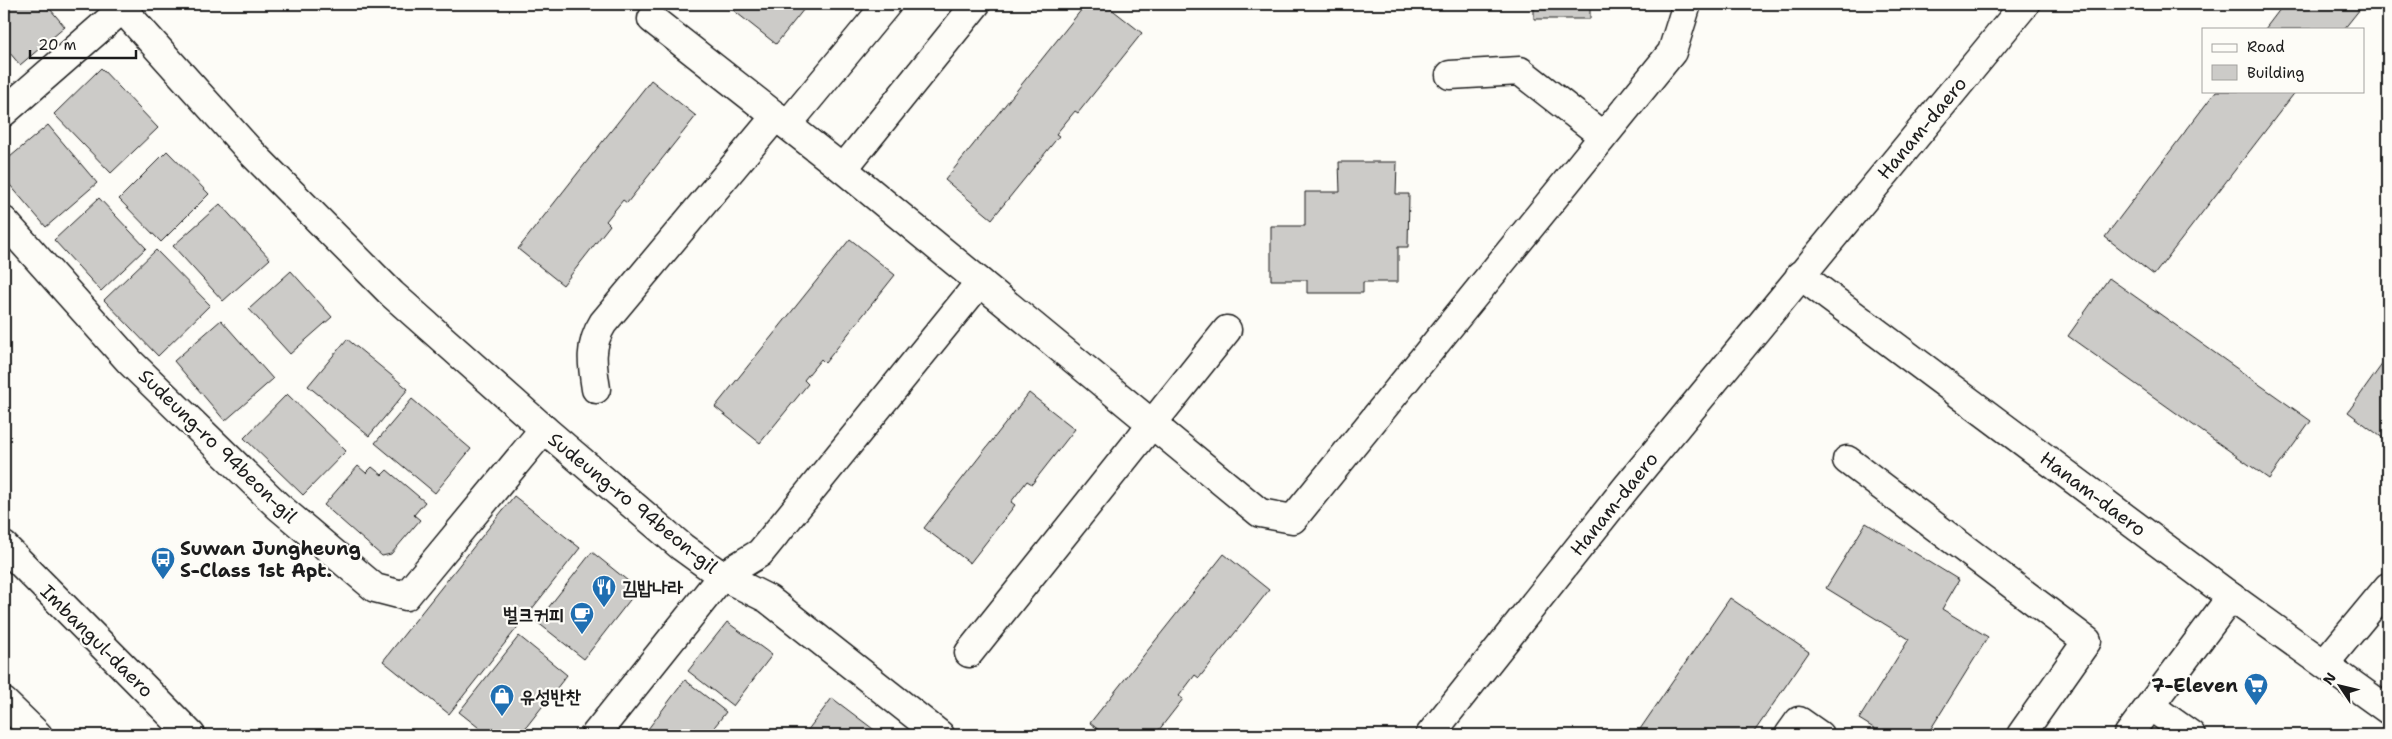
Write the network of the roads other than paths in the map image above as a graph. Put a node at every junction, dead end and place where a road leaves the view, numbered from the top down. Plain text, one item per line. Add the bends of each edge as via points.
1 (887, 4) edge
2 (976, 4) edge
3 (1687, 4) edge
4 (2025, 4) edge
5 (120, 6) edge
6 (652, 19) dead end
7 (1450, 75) dead end
8 (4, 112) edge
9 (781, 120) junction
10 (1603, 136) junction
11 (842, 169) junction
12 (4, 221) edge
13 (1800, 275) junction
14 (980, 282) junction
15 (1227, 330) dead end
16 (596, 389) dead end
17 (1152, 424) junction
18 (544, 430) junction
19 (1847, 460) dead end
20 (4, 546) edge
21 (722, 576) junction
22 (2388, 587) edge
23 (2231, 597) junction
24 (969, 653) dead end
25 (2325, 663) junction
26 (4, 702) edge
27 (2150, 706) junction
28 (2388, 710) edge
29 (600, 734) edge
30 (38, 735) edge
31 (191, 735) edge
32 (940, 735) edge
33 (1430, 735) edge
34 (1788, 735) edge
35 (1819, 735) edge
36 (2021, 735) edge
37 (2128, 735) edge
38 (2191, 735) edge

1 - 9 street
2 - 11 street
3 - 10 street via 1672,52
4 - 13 street, Hanam-daero
5 - 8 street, Sudeung-ro 94beon-gil
5 - 18 street, Sudeung-ro 94beon-gil via 250,151 392,294
6 - 9 street
7 - 10 street via 1520,71
9 - 11 street
9 - 16 street via 599,329 591,353
10 - 17 street via 1293,519 1260,513
11 - 14 street
12 - 18 street, Sudeung-ro 94beon-gil via 130,362 278,506 375,588 406,596
13 - 23 street, Hanam-daero
13 - 33 street, Hanam-daero
14 - 17 street
14 - 21 street via 760,553
15 - 17 street
17 - 24 street
18 - 21 street, Sudeung-ro 94beon-gil via 682,547
19 - 36 street via 2088,641
20 - 31 street, Imbangul-daero
21 - 29 street
21 - 32 street, Sudeung-ro 94beon-gil via 768,599
22 - 25 street
23 - 25 street, Hanam-daero
23 - 27 street
25 - 28 street, Hanam-daero
26 - 30 street
27 - 37 street
27 - 38 street
34 - 35 street via 1799,720

